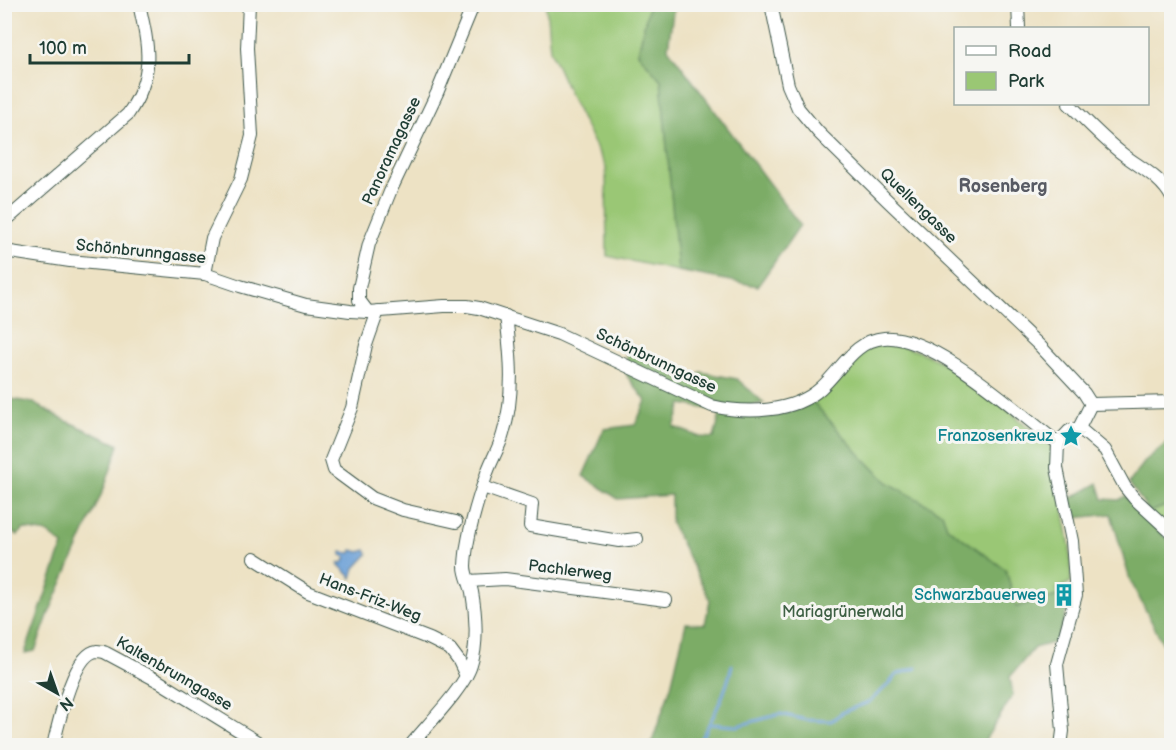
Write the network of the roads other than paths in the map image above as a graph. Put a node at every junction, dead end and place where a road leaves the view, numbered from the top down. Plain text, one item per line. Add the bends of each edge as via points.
1 (139, 4) edge
2 (249, 4) edge
3 (471, 4) edge
4 (771, 4) edge
5 (1018, 4) edge
6 (1019, 27) edge
7 (1071, 105) edge
8 (1172, 198) edge
9 (4, 222) edge
10 (4, 251) edge
11 (205, 274) junction
12 (373, 311) junction
13 (506, 316) junction
14 (1172, 402) edge
15 (1091, 404) junction
16 (1079, 428) junction
17 (1058, 443) junction
18 (483, 487) junction
19 (456, 522) dead end
20 (1172, 533) edge
21 (637, 539) dead end
22 (254, 558) dead end
23 (469, 581) junction
24 (666, 600) dead end
25 (466, 675) junction
26 (412, 745) edge
27 (53, 746) edge
28 (264, 746) edge
29 (1061, 746) edge

1 - 9 street via 149,56 138,100 128,114
2 - 11 street via 250,150 241,179 212,238
3 - 12 street, Panoramagasse via 437,93 369,244 359,300
4 - 15 street, Quellengasse via 788,85 798,108 887,200 1040,346
5 - 6 street
7 - 8 street via 1123,155 1153,175
10 - 11 street, Schönbrunngasse
11 - 12 street, Schönbrunngasse via 306,304
12 - 13 street, Schönbrunngasse via 467,306
12 - 19 street via 352,408 331,465 372,498 403,510
13 - 17 street, Schönbrunngasse via 559,334 712,406 743,411 785,406 804,399 823,387 862,345 885,337 900,339 946,359
13 - 18 street via 511,395 504,432
14 - 15 street
15 - 16 street
16 - 17 street via 1069,431
16 - 20 street via 1105,450 1134,498
17 - 29 street via 1057,468 1072,540 1076,595 1057,664
18 - 21 street via 532,504 530,526 619,541
18 - 23 street via 465,565
22 - 25 street, Hans-Friz-Weg via 308,592 450,650
23 - 24 street, Pachlerweg via 506,579
23 - 25 street via 474,641
25 - 26 street
27 - 28 street, Kaltenbrunngasse via 69,684 81,664 98,651 160,682

